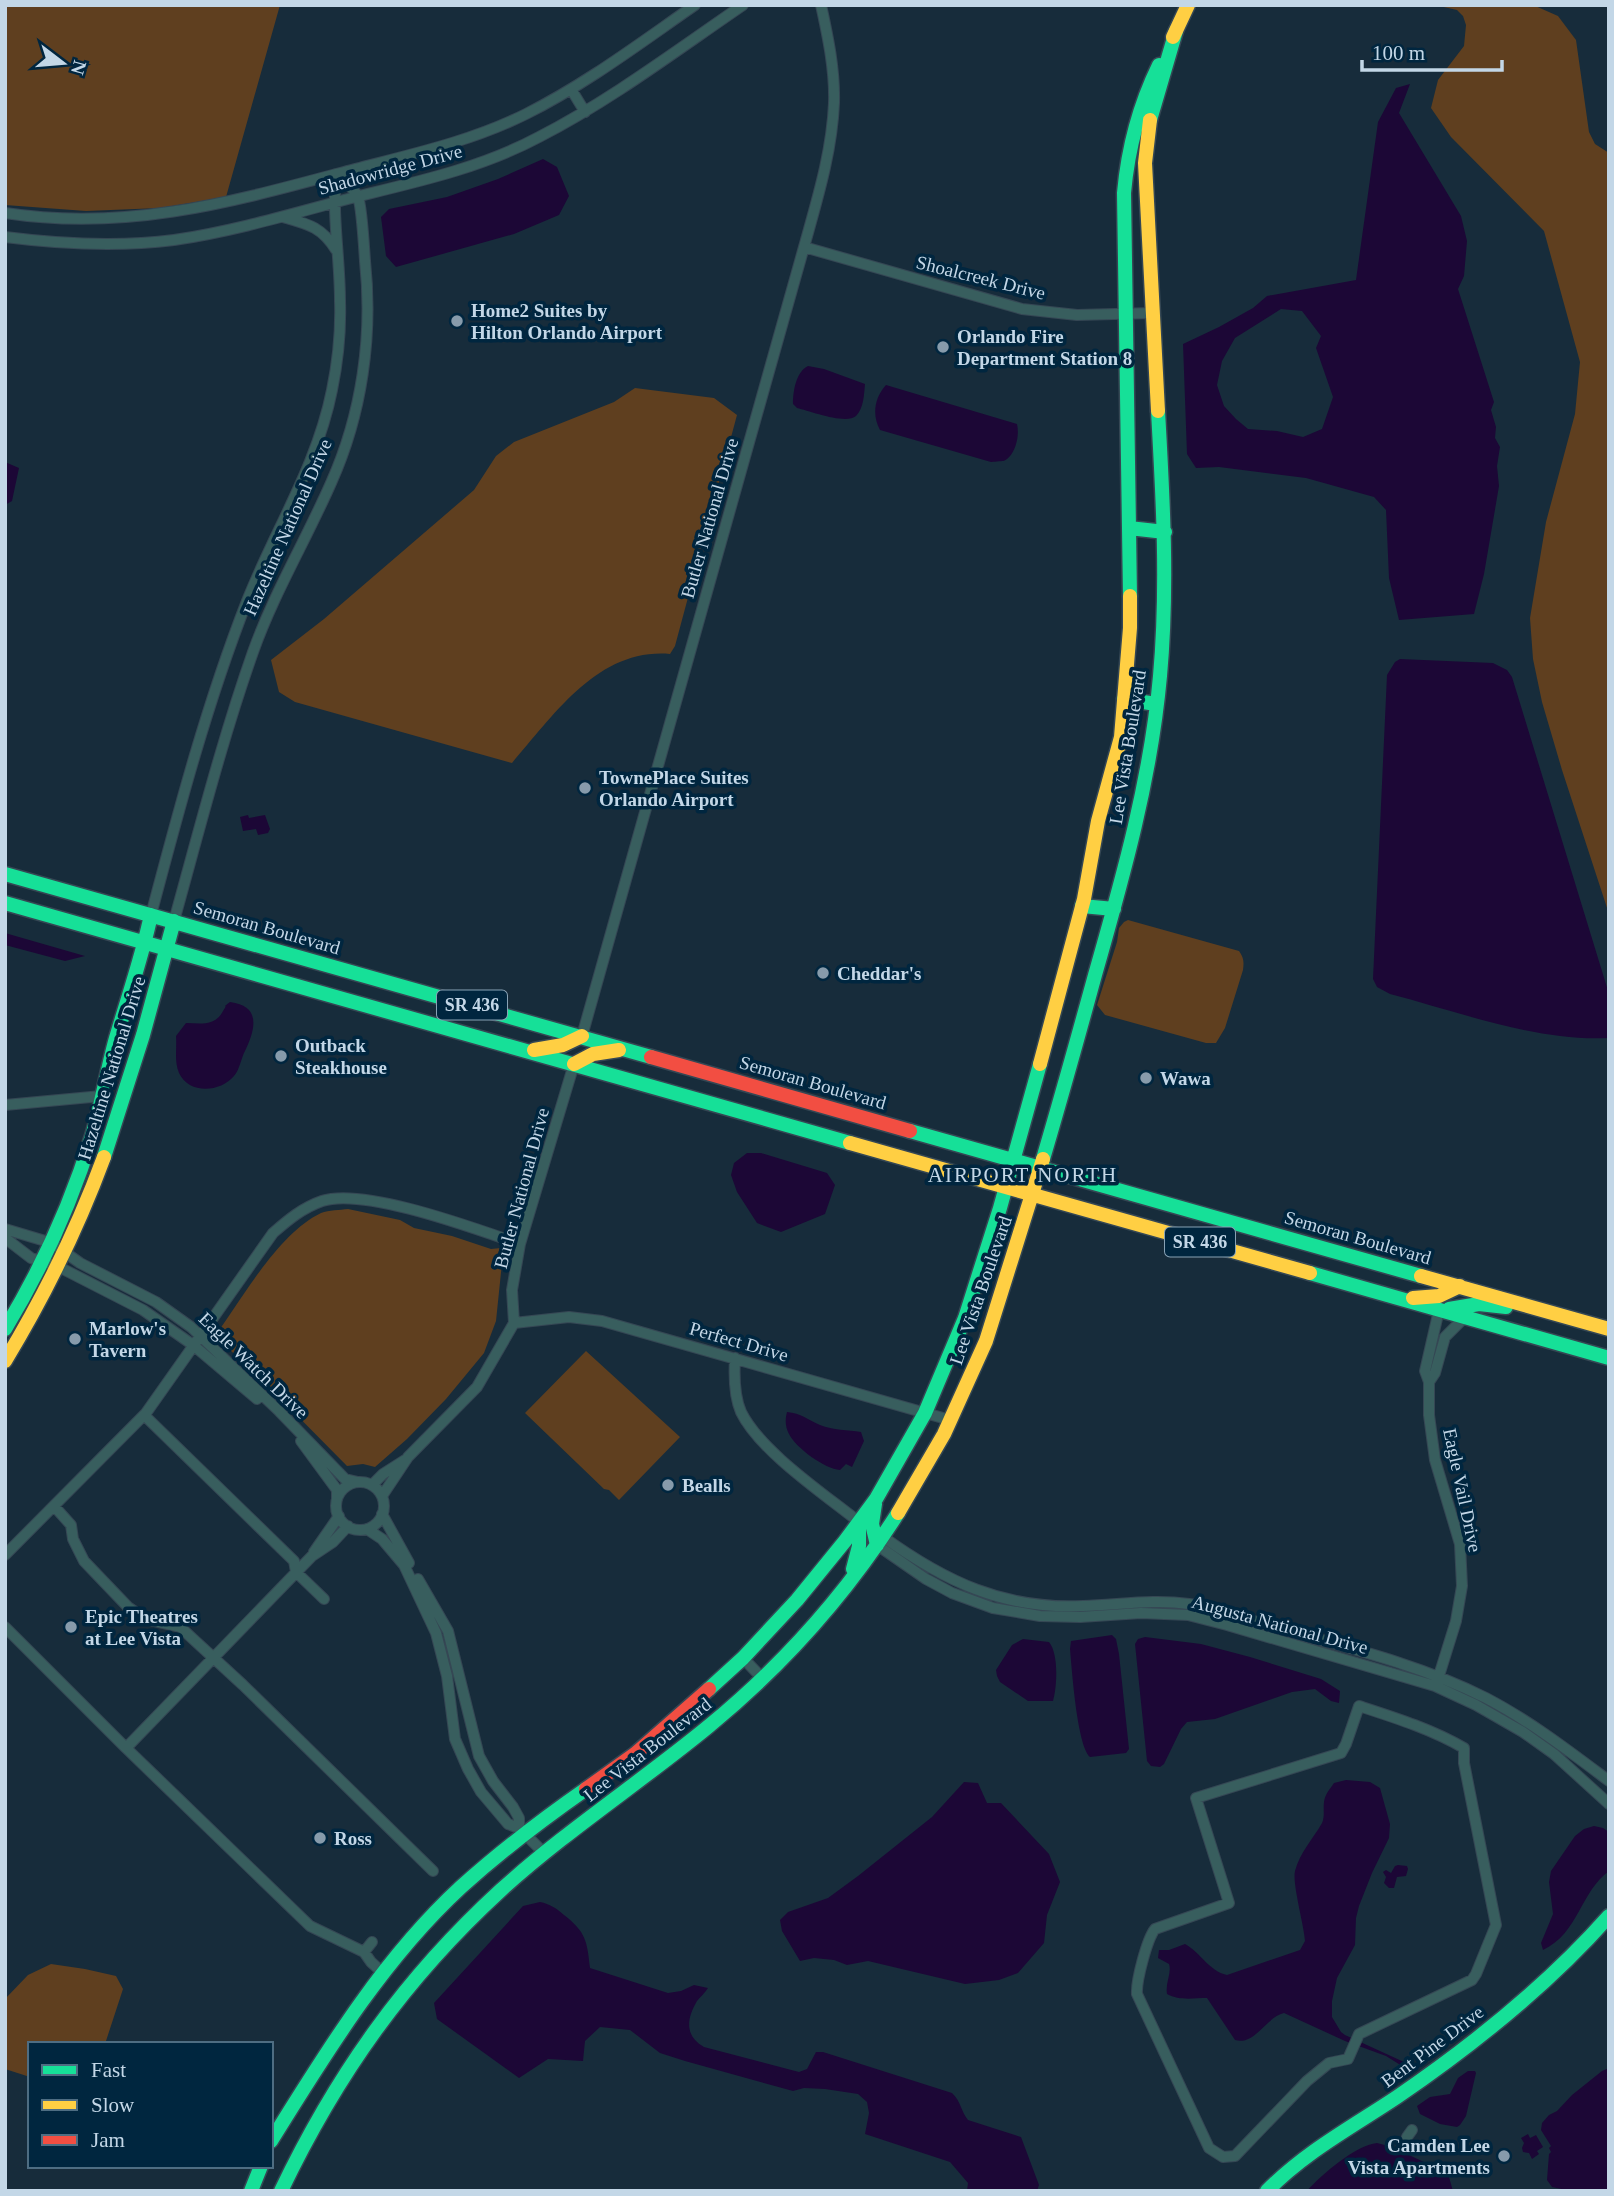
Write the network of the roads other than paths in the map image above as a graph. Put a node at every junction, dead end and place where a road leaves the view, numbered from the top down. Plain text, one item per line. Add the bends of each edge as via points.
1 (695, 5) edge
2 (743, 5) edge
3 (821, 5) edge
4 (1188, 5) edge
5 (1176, 31) junction
6 (571, 89) junction
7 (585, 112) junction
8 (337, 174) junction
9 (358, 197) junction
10 (334, 203) junction
11 (5, 213) edge
12 (280, 216) junction
13 (5, 237) edge
14 (804, 247) junction
15 (337, 251) junction
16 (1153, 313) junction
17 (1125, 315) junction
18 (1129, 528) junction
19 (1164, 532) junction
20 (1124, 699) junction
21 (1156, 704) junction
22 (5, 873) edge
23 (5, 903) edge
24 (1082, 906) junction
25 (1114, 909) junction
26 (151, 915) junction
27 (174, 921) junction
28 (145, 943) junction
29 (166, 948) junction
30 (582, 1036) junction
31 (628, 1049) junction
32 (528, 1051) junction
33 (574, 1064) junction
34 (102, 1096) junction
35 (5, 1105) edge
36 (1013, 1158) junction
37 (1041, 1167) junction
38 (1006, 1187) junction
39 (1033, 1194) junction
40 (5, 1229) edge
41 (5, 1238) edge
42 (52, 1243) junction
43 (520, 1244) junction
44 (66, 1253) junction
45 (43, 1261) junction
46 (59, 1267) junction
47 (1460, 1286) junction
48 (1393, 1297) junction
49 (1440, 1310) junction
50 (1550, 1312) junction
51 (1465, 1317) junction
52 (514, 1323) junction
53 (5, 1329) edge
54 (1609, 1329) edge
55 (201, 1335) junction
56 (193, 1345) junction
57 (735, 1358) junction
58 (1609, 1358) edge
59 (5, 1360) edge
60 (1429, 1382) junction
61 (925, 1413) junction
62 (144, 1415) junction
63 (950, 1420) junction
64 (408, 1457) junction
65 (358, 1482) junction
66 (372, 1485) junction
67 (382, 1496) junction
68 (337, 1499) junction
69 (876, 1499) junction
70 (54, 1506) junction
71 (382, 1514) junction
72 (339, 1516) junction
73 (859, 1522) junction
74 (348, 1526) junction
75 (367, 1528) junction
76 (880, 1541) junction
77 (5, 1555) edge
78 (312, 1556) junction
79 (296, 1572) junction
80 (849, 1580) junction
81 (324, 1599) dead end
82 (5, 1628) edge
83 (213, 1658) junction
84 (743, 1658) junction
85 (762, 1679) junction
86 (1437, 1681) junction
87 (126, 1748) junction
88 (1609, 1782) edge
89 (1609, 1804) edge
90 (521, 1830) junction
91 (544, 1853) junction
92 (433, 1871) dead end
93 (1609, 1916) edge
94 (372, 1942) dead end
95 (364, 1952) junction
96 (383, 1973) junction
97 (1352, 2050) joint
98 (273, 2138) edge
99 (260, 2168) edge
100 (251, 2191) edge
101 (281, 2191) edge
102 (1267, 2191) edge

1 - 6 street, Shadowridge Drive
2 - 7 street, Shadowridge Drive
3 - 14 street, Butler National Drive via 834,101 825,166
4 - 5 street, Lee Vista Boulevard
5 - 16 street, Lee Vista Boulevard via 1149,123 1145,163
5 - 17 street, Lee Vista Boulevard via 1139,109 1128,153
6 - 7 street
6 - 8 street, Shadowridge Drive via 482,134
7 - 9 street, Shadowridge Drive via 492,159
8 - 9 street
8 - 10 street, Hazeltine National Drive
8 - 11 street, Shadowridge Drive via 145,216 74,219
9 - 10 street, Shadowridge Drive
9 - 27 street, Hazeltine National Drive via 368,321 365,364 352,426 332,482 253,654
10 - 12 street, Shadowridge Drive
10 - 15 street, Hazeltine National Drive
12 - 13 street, Shadowridge Drive via 200,236 143,243
12 - 15 street via 315,228
14 - 17 street, Shoalcreek Drive via 1022,309
14 - 30 street, Butler National Drive
15 - 26 street, Hazeltine National Drive via 340,337 326,418 232,639 206,715
16 - 17 street, Shoalcreek Drive
16 - 19 street, Lee Vista Boulevard
17 - 18 street, Lee Vista Boulevard
18 - 19 street
18 - 20 street, Lee Vista Boulevard via 1130,628
19 - 21 street, Lee Vista Boulevard via 1164,611
20 - 21 street
20 - 24 street, Lee Vista Boulevard via 1121,737 1098,821
21 - 25 street, Lee Vista Boulevard
22 - 26 street, Semoran Boulevard / SR 436
23 - 28 street, SR 436
24 - 25 street
24 - 36 street, Lee Vista Boulevard
25 - 37 street, Lee Vista Boulevard
26 - 27 street, Semoran Boulevard / SR 436
26 - 28 street, Hazeltine National Drive
27 - 29 street, Hazeltine National Drive
27 - 30 street, Semoran Boulevard / SR 436
28 - 29 street, SR 436
28 - 34 street, Hazeltine National Drive
29 - 32 street, SR 436
29 - 44 street, Hazeltine National Drive via 112,1139
30 - 31 street, Semoran Boulevard / SR 436
30 - 32 street via 563,1045
31 - 33 street via 593,1054
31 - 36 street, Semoran Boulevard / SR 436
32 - 33 street, SR 436
33 - 38 street, SR 436
33 - 43 street, Butler National Drive
34 - 35 street
34 - 42 street, Hazeltine National Drive
36 - 37 street, Semoran Boulevard / SR 436
36 - 38 street, Lee Vista Boulevard
37 - 39 street, Lee Vista Boulevard
37 - 47 street, Semoran Boulevard / SR 436
38 - 39 street, SR 436
38 - 61 street, Lee Vista Boulevard via 965,1318
39 - 48 street, SR 436
39 - 63 street, Lee Vista Boulevard via 988,1338
40 - 42 street, Eagle Watch Drive
41 - 45 street, Eagle Watch Drive via 31,1258
42 - 44 street, Eagle Watch Drive
42 - 45 street, Hazeltine National Drive
43 - 52 street, Butler National Drive via 512,1290
43 - 55 street via 379,1202 324,1200 299,1211 273,1233
44 - 46 street, Hazeltine National Drive
44 - 55 street, Eagle Watch Drive via 156,1302
45 - 46 street, Eagle Watch Drive
45 - 53 street, Hazeltine National Drive
46 - 56 street, Eagle Watch Drive via 143,1310
46 - 59 street, Hazeltine National Drive
47 - 48 street via 1422,1299
47 - 50 street, Semoran Boulevard / SR 436
48 - 49 street, SR 436
49 - 50 street via 1479,1304
49 - 51 street, SR 436
49 - 60 street, Eagle Vail Drive via 1425,1371
50 - 54 street, Semoran Boulevard / SR 436
51 - 58 street, SR 436
51 - 60 street, Eagle Vail Drive via 1445,1337 1436,1373
52 - 57 street, Perfect Drive via 569,1317 602,1321
52 - 64 street via 477,1387
55 - 56 street
55 - 65 street, Eagle Watch Drive via 345,1479
56 - 62 street
56 - 68 street, Eagle Watch Drive via 302,1442 337,1490
57 - 61 street, Perfect Drive
57 - 73 street via 740,1409 752,1432
60 - 86 street, Eagle Vail Drive via 1435,1460 1460,1544 1462,1586
61 - 63 street, Perfect Drive
61 - 69 street, Lee Vista Boulevard
62 - 70 street
62 - 79 street via 294,1560
63 - 76 street, Lee Vista Boulevard
64 - 66 street
64 - 67 street
65 - 66 street, Eagle Watch Drive
65 - 68 street via 345,1487
66 - 67 street
67 - 71 street
68 - 72 street, Eagle Watch Drive
69 - 73 street, Lee Vista Boulevard
69 - 76 street via 872,1524
70 - 77 street
70 - 83 street via 71,1525 83,1561 128,1607 145,1619 180,1627
71 - 75 street
71 - 90 street via 449,1631 479,1756 513,1807
72 - 74 street
72 - 78 street
73 - 80 street via 860,1552
73 - 84 street, Lee Vista Boulevard via 827,1565
74 - 75 street
74 - 78 street
75 - 90 street via 404,1565 436,1633 455,1739 468,1769 508,1824
76 - 80 street, Lee Vista Boulevard
76 - 86 street, Augusta National Drive via 926,1579 993,1608 1040,1616 1188,1615
78 - 79 street
79 - 81 street
79 - 83 street
80 - 85 street, Lee Vista Boulevard
82 - 87 street
83 - 87 street
83 - 92 street
84 - 85 street
84 - 90 street, Lee Vista Boulevard via 635,1754
85 - 91 street, Lee Vista Boulevard via 690,1744
86 - 88 street, Augusta National Drive via 1486,1699 1536,1727
86 - 89 street, Augusta National Drive via 1554,1754
87 - 95 street via 310,1926
90 - 91 street
90 - 96 street, Lee Vista Boulevard via 460,1888
91 - 101 street, Lee Vista Boulevard via 453,1935 407,1988 341,2079
93 - 102 street, Bent Pine Drive via 1508,2013 1438,2068 1312,2150
94 - 95 street
95 - 96 street
96 - 98 street, Lee Vista Boulevard
97 - 97 street via 1348,2059 1329,2063 1307,2081 1235,2157 1223,2157 1209,2148 1136,1994 1136,1985 1154,1929 1229,1903 1196,1798 1341,1753 1359,1706 1429,1730 1464,1748 1496,1925 1472,1980 1359,2035
99 - 100 street

